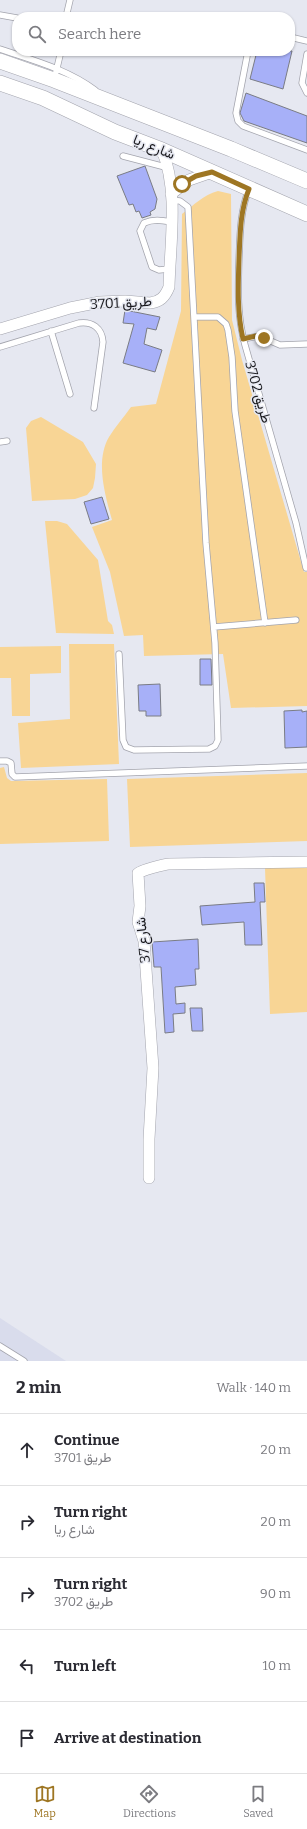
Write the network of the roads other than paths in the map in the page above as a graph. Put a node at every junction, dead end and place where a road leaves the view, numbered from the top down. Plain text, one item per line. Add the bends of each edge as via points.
1 (70, 0) edge
2 (67, 12) edge
3 (0, 15) edge
4 (12, 17) edge
5 (295, 38) edge
6 (307, 41) edge
7 (0, 49) edge
8 (307, 54) edge
9 (12, 55) edge
10 (15, 56) edge
11 (60, 56) edge
12 (247, 56) edge
13 (0, 61) edge
14 (55, 75) junction
15 (0, 83) edge
16 (307, 93) edge
17 (162, 150) junction
18 (307, 150) edge
19 (123, 156) dead end
20 (169, 168) junction
21 (212, 172) junction
22 (307, 181) edge
23 (249, 189) junction
24 (171, 197) junction
25 (307, 214) edge
26 (171, 222) junction
27 (169, 269) junction
28 (194, 317) junction
29 (0, 329) edge
30 (51, 331) junction
31 (243, 339) junction
32 (307, 344) edge
33 (0, 347) edge
34 (70, 394) dead end
35 (94, 408) dead end
36 (7, 441) dead end
37 (0, 442) edge
38 (306, 559) edge
39 (306, 568) edge
40 (296, 620) dead end
41 (265, 623) junction
42 (214, 627) junction
43 (119, 654) dead end
44 (0, 761) edge
45 (307, 766) edge
46 (307, 862) edge
47 (149, 1178) dead end
48 (0, 1346) edge
49 (24, 1361) edge

1 - 2 lane
3 - 4 lane
5 - 6 lane
7 - 9 lane
8 - 16 lane via 302,83
10 - 14 lane
11 - 14 lane
12 - 18 lane via 236,113 238,121 243,126
13 - 14 main road, شارع ريا
14 - 22 main road, شارع ريا via 109,102
15 - 17 main road, شارع ريا via 43,98 115,132
17 - 20 street, طريق 3701
17 - 21 main road, شارع ريا
19 - 20 lane
20 - 24 street, طريق 3701
21 - 23 main road, شارع ريا
21 - 24 street via 189,180
23 - 25 main road, شارع ريا
23 - 31 lane, طريق 3702 via 242,212 238,299
24 - 26 street, طريق 3701
24 - 28 lane via 188,207
26 - 27 street, طريق 3701
26 - 27 lane via 148,221 140,231 152,266 159,270
27 - 29 street, طريق 3701 via 167,292 155,302 100,302 70,308
28 - 41 lane via 218,317 228,327 235,411
28 - 42 lane via 206,543
30 - 33 lane
30 - 34 lane
30 - 35 lane via 88,323 96,326 101,333 103,342
31 - 32 lane via 259,336 280,345
31 - 38 lane, طريق 3702
36 - 37 lane
38 - 39 lane, طريق 3702
40 - 41 lane
41 - 42 lane
42 - 43 lane via 218,740 215,746 209,749 134,750 126,747 122,740
44 - 45 lane via 11,763 12,774 15,777
46 - 47 street, شارع 37 via 169,864 150,870 140,870 138,873 138,922 144,941 153,1068
48 - 49 lane

